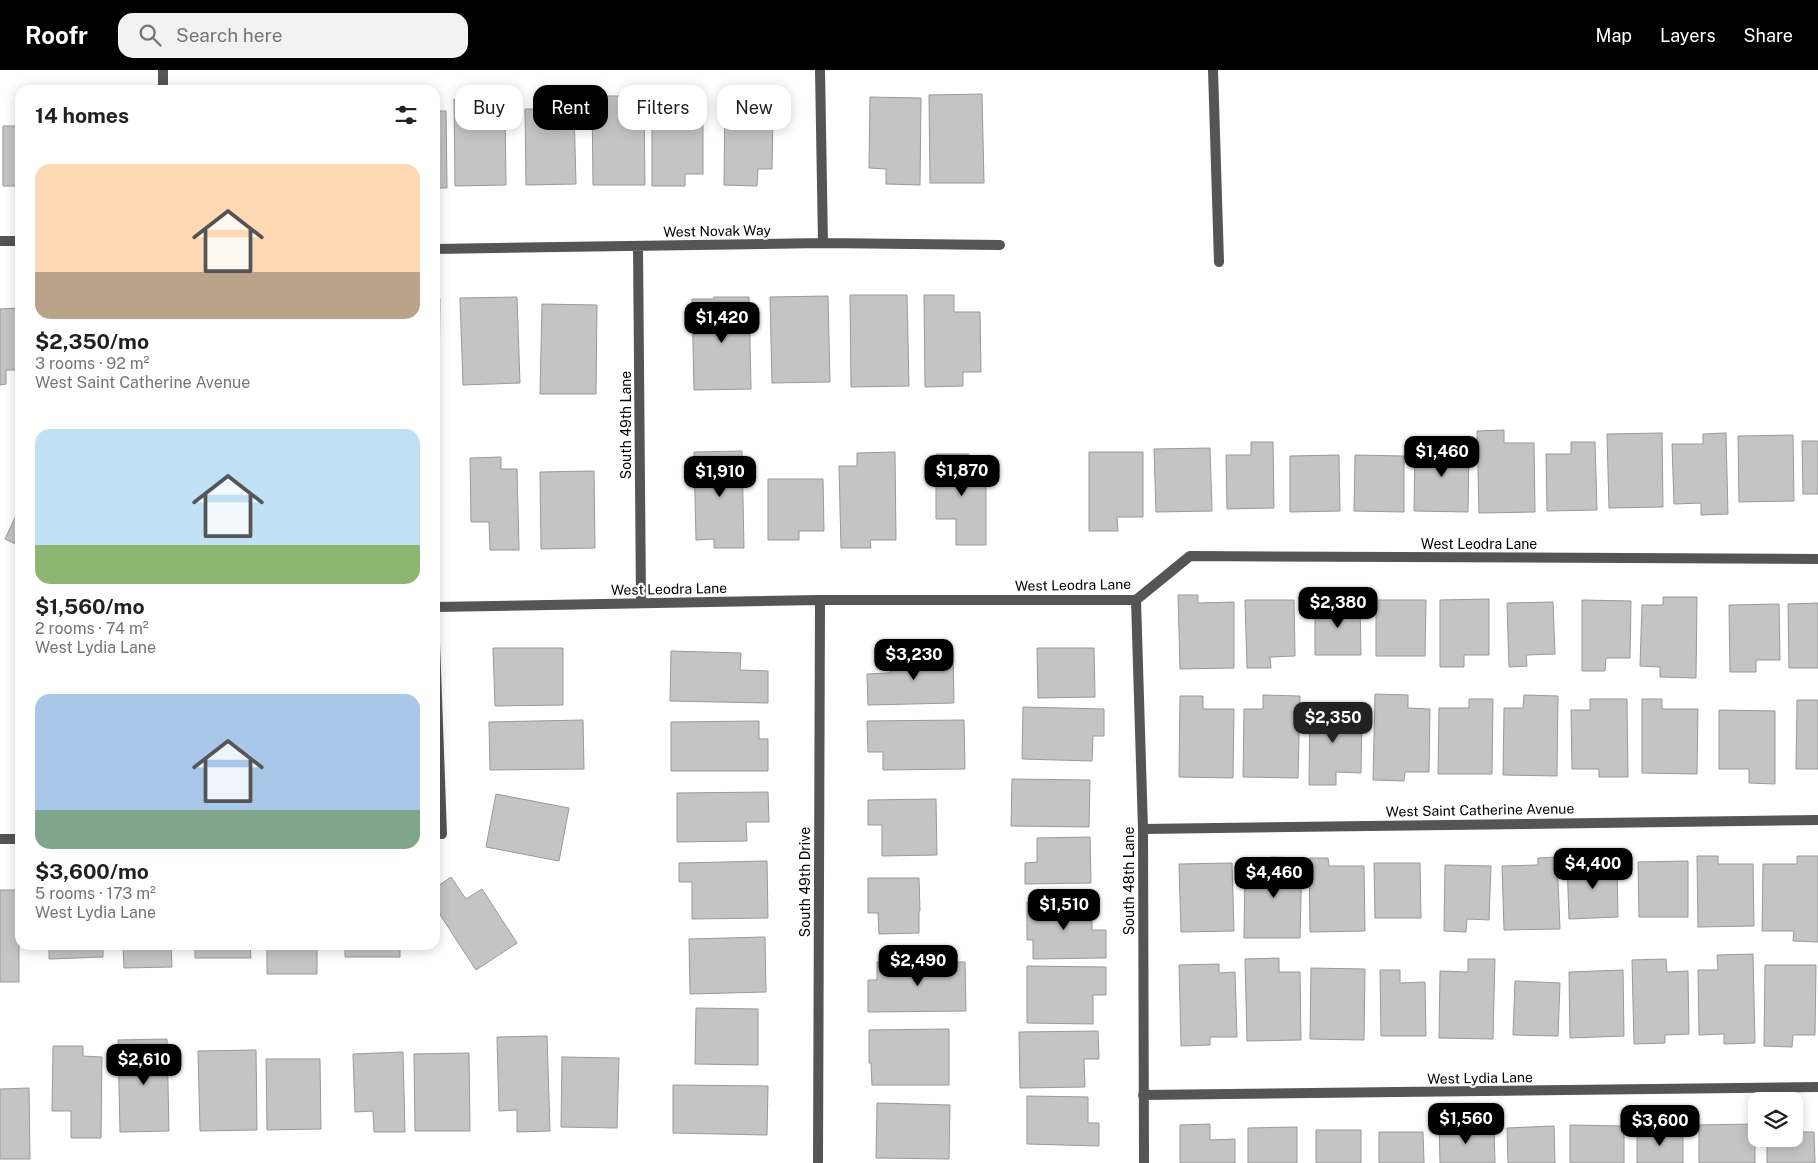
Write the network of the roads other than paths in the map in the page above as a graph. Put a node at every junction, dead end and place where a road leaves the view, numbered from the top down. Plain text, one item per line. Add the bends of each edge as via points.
1 (163, 70) edge
2 (820, 70) edge
3 (1214, 70) edge
4 (163, 85) edge
5 (0, 241) edge
6 (15, 241) edge
7 (823, 243) junction
8 (1000, 245) dead end
9 (638, 247) junction
10 (440, 249) edge
11 (1219, 262) dead end
12 (1818, 559) edge
13 (820, 600) junction
14 (1136, 600) junction
15 (641, 602) junction
16 (440, 607) edge
17 (1818, 820) edge
18 (1143, 828) junction
19 (15, 839) edge
20 (0, 840) edge
21 (1818, 1088) edge
22 (1143, 1095) junction
23 (818, 1163) edge
24 (1144, 1163) edge

1 - 4 street
2 - 7 street
3 - 11 street
5 - 6 street
7 - 8 street, West Novak Way
7 - 9 street, West Novak Way
9 - 10 street, West Novak Way
9 - 15 street, South 49th Lane
12 - 14 street, West Leodra Lane via 1190,556
13 - 14 street, West Leodra Lane
13 - 15 street, West Leodra Lane
13 - 23 street, South 49th Drive
14 - 18 street, South 48th Lane
15 - 16 street, West Leodra Lane
17 - 18 street, West Saint Catherine Avenue
18 - 22 street, South 48th Lane
19 - 20 street
21 - 22 street, West Lydia Lane
22 - 24 street, South 48th Lane

